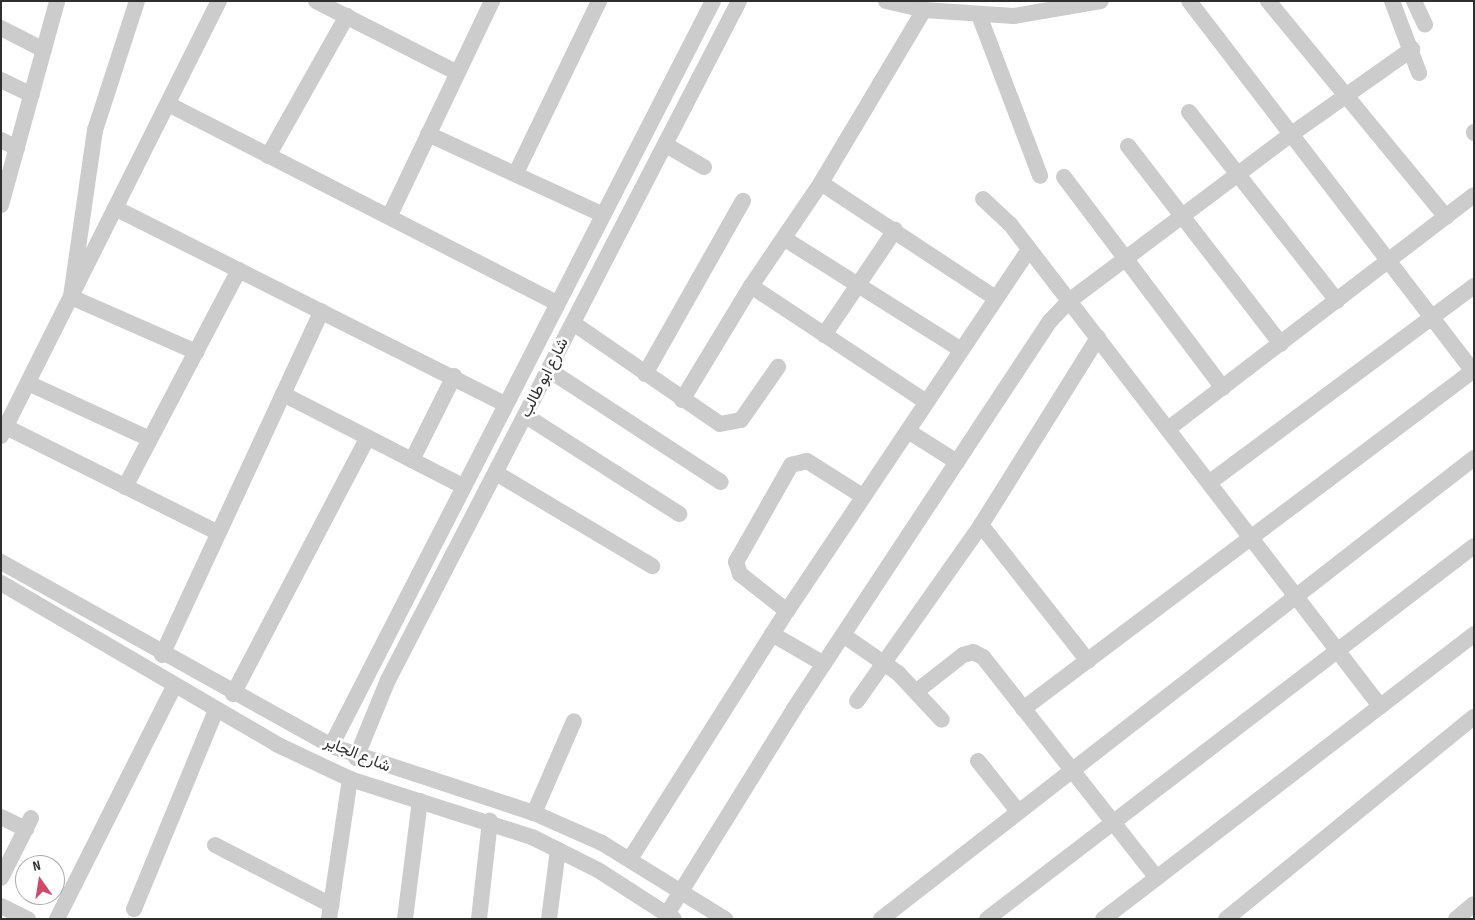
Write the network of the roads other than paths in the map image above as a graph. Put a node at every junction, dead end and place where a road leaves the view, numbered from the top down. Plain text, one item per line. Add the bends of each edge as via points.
1 (58, 1) edge
2 (137, 1) edge
3 (219, 1) edge
4 (316, 1) edge
5 (492, 1) edge
6 (599, 1) edge
7 (713, 1) edge
8 (739, 1) edge
9 (1101, 1) edge
10 (1189, 1) edge
11 (1268, 1) edge
12 (1392, 1) edge
13 (1414, 1) edge
14 (896, 2) edge
15 (1064, 5) edge
16 (924, 10) junction
17 (972, 10) edge
18 (347, 16) junction
19 (1425, 25) dead end
20 (1, 28) edge
21 (1412, 49) junction
22 (44, 50) junction
23 (456, 72) junction
24 (1420, 73) dead end
25 (1, 80) edge
26 (668, 89) junction
27 (1345, 94) junction
28 (32, 95) junction
29 (689, 99) junction
30 (168, 104) junction
31 (1189, 112) dead end
32 (1292, 132) junction
33 (428, 134) junction
34 (1, 140) edge
35 (666, 145) junction
36 (1128, 146) dead end
37 (17, 148) junction
38 (268, 156) junction
39 (704, 167) dead end
40 (516, 173) junction
41 (1040, 176) dead end
42 (1236, 176) junction
43 (1064, 177) dead end
44 (821, 183) junction
45 (1474, 195) edge
46 (2, 197) edge
47 (982, 199) dead end
48 (744, 201) dead end
49 (115, 208) junction
50 (599, 213) dead end
51 (390, 215) junction
52 (1181, 217) junction
53 (1446, 217) junction
54 (895, 230) junction
55 (785, 239) junction
56 (1029, 249) junction
57 (1125, 259) junction
58 (1390, 261) junction
59 (239, 270) junction
60 (858, 285) junction
61 (751, 286) junction
62 (1474, 286) edge
63 (71, 297) junction
64 (994, 297) junction
65 (1069, 301) junction
66 (1337, 301) junction
67 (557, 303) junction
68 (322, 311) junction
69 (1433, 318) junction
70 (574, 323) junction
71 (824, 335) junction
72 (1098, 338) junction
73 (1281, 344) junction
74 (960, 349) junction
75 (196, 352) junction
76 (778, 366) dead end
77 (549, 370) junction
78 (1473, 371) edge
79 (645, 374) junction
80 (454, 376) junction
81 (28, 383) junction
82 (1223, 388) junction
83 (283, 394) junction
84 (682, 400) junction
85 (926, 402) junction
86 (505, 404) junction
87 (526, 416) junction
88 (1168, 429) junction
89 (908, 431) junction
90 (3, 432) edge
91 (368, 437) junction
92 (150, 439) junction
93 (1474, 458) edge
94 (412, 460) junction
95 (957, 462) junction
96 (496, 473) junction
97 (721, 482) dead end
98 (1210, 482) junction
99 (125, 486) junction
100 (463, 486) junction
101 (864, 497) junction
102 (679, 514) dead end
103 (981, 525) junction
104 (218, 532) junction
105 (1254, 539) junction
106 (1474, 546) edge
107 (1, 562) edge
108 (652, 566) dead end
109 (1, 583) edge
110 (1295, 593) junction
111 (787, 611) junction
112 (772, 634) junction
113 (1474, 634) edge
114 (843, 636) junction
115 (1338, 649) junction
116 (162, 655) junction
117 (1088, 661) junction
118 (824, 664) junction
119 (884, 664) junction
120 (367, 672) junction
121 (388, 680) junction
122 (174, 686) junction
123 (917, 691) junction
124 (233, 694) junction
125 (857, 701) dead end
126 (1380, 706) junction
127 (1023, 709) junction
128 (216, 710) junction
129 (1474, 717) edge
130 (942, 720) dead end
131 (574, 721) dead end
132 (331, 746) junction
133 (356, 758) junction
134 (978, 761) dead end
135 (1069, 769) junction
136 (350, 779) junction
137 (420, 800) junction
138 (1017, 810) junction
139 (534, 813) junction
140 (1, 818) edge
141 (490, 821) junction
142 (1111, 822) junction
143 (214, 845) dead end
144 (558, 850) junction
145 (630, 859) junction
146 (1, 878) edge
147 (1157, 878) junction
148 (684, 892) junction
149 (1474, 904) edge
150 (1, 906) edge
151 (134, 909) dead end
152 (330, 912) edge
153 (670, 916) edge
154 (28, 919) edge
155 (57, 919) edge
156 (405, 919) edge
157 (478, 919) edge
158 (549, 919) edge
159 (725, 919) edge
160 (881, 919) edge
161 (987, 919) edge
162 (1103, 919) edge
163 (1226, 919) edge
164 (1456, 919) edge

1 - 22 street
2 - 63 street via 95,130
3 - 30 street
4 - 18 street
5 - 23 street
6 - 40 street
7 - 26 street, شارع ابو طالب
8 - 29 street, شارع ابو طالب
9 - 15 street
10 - 32 street
11 - 27 street
12 - 21 street
13 - 19 street
14 - 16 street
15 - 17 street via 1014,16
16 - 17 street
16 - 44 street
17 - 41 street
18 - 23 street
18 - 38 street
20 - 22 street
21 - 24 street
21 - 27 street
22 - 28 street
23 - 33 street
25 - 28 street
26 - 29 street
26 - 67 street, شارع ابو طالب
27 - 32 street
27 - 53 street
28 - 37 street
29 - 35 street, شارع ابو طالب
30 - 38 street
30 - 49 street
31 - 42 street
32 - 42 street
32 - 58 street
33 - 40 street
33 - 51 street
34 - 37 street
35 - 39 street
35 - 70 street, شارع ابو طالب
36 - 52 street
37 - 46 street
38 - 51 street
40 - 50 street
42 - 52 street
42 - 66 street
43 - 57 street
44 - 54 street
44 - 55 street
45 - 53 street
47 - 56 street
48 - 79 street
49 - 59 street
49 - 63 street
51 - 67 street
52 - 57 street
52 - 73 street
53 - 58 street
54 - 60 street
54 - 64 street
55 - 60 street
55 - 61 street
56 - 64 street
56 - 65 street
57 - 65 street
57 - 82 street
58 - 66 street
58 - 69 street
59 - 68 street
59 - 75 street
60 - 71 street
60 - 74 street
61 - 71 street
61 - 84 street
62 - 69 street
63 - 75 street
63 - 81 street
64 - 74 street
65 - 72 street
65 - 95 street via 1050,320
66 - 73 street
67 - 86 street, شارع ابو طالب
68 - 80 street
68 - 83 street
69 - 78 street
69 - 98 street
70 - 77 street, شارع ابو طالب
70 - 79 street
71 - 85 street
72 - 88 street
72 - 103 street
73 - 82 street
74 - 85 street
75 - 92 street
76 - 84 street via 742,420 730,426
77 - 87 street, شارع ابو طالب
77 - 97 street
78 - 105 street
79 - 84 street
80 - 86 street
80 - 94 street
81 - 90 street
81 - 92 street
82 - 88 street
83 - 91 street
83 - 104 street
85 - 89 street
86 - 100 street, شارع ابو طالب
87 - 96 street, شارع ابو طالب
87 - 102 street
88 - 98 street
89 - 95 street
89 - 101 street
90 - 99 street
91 - 94 street
91 - 124 street
92 - 99 street
93 - 110 street
94 - 100 street
95 - 114 street
96 - 108 street
96 - 121 street, شارع ابو طالب
98 - 105 street
99 - 104 street
100 - 120 street, شارع ابو طالب
101 - 111 street
101 - 111 street via 807,461 790,465 736,562 740,574
103 - 117 street
103 - 119 street
104 - 116 street
105 - 110 street
105 - 117 street
106 - 115 street
107 - 116 street, شارع الجاير
109 - 122 street, شارع الجاير
110 - 115 street
110 - 135 street
111 - 112 street
112 - 118 street
112 - 145 street
113 - 126 street
114 - 118 street
114 - 119 street
115 - 126 street
115 - 142 street
116 - 124 street, شارع الجاير
117 - 127 street
118 - 148 street
119 - 123 street
119 - 125 street
120 - 121 street
120 - 132 street, شارع ابو طالب
121 - 133 street, شارع ابو طالب
122 - 128 street, شارع الجاير
122 - 155 street
123 - 127 street via 972,652 983,657
123 - 130 street
124 - 132 street, شارع الجاير
126 - 147 street
127 - 135 street
128 - 136 street, شارع الجاير
128 - 151 street
129 - 163 street
131 - 139 street
132 - 133 street, شارع الجاير
133 - 139 street, شارع الجاير
134 - 138 street
135 - 138 street
135 - 142 street
136 - 137 street, شارع الجاير
136 - 152 street
137 - 141 street, شارع الجاير
137 - 156 street
138 - 160 street
139 - 145 street, شارع الجاير
140 - 146 street via 29,823
141 - 144 street, شارع الجاير
141 - 157 street
142 - 147 street
142 - 161 street
143 - 152 street
144 - 153 street, شارع الجاير
144 - 158 street
145 - 148 street, شارع الجاير
147 - 162 street
148 - 153 street
148 - 159 street, شارع الجاير
149 - 164 street
150 - 154 street

